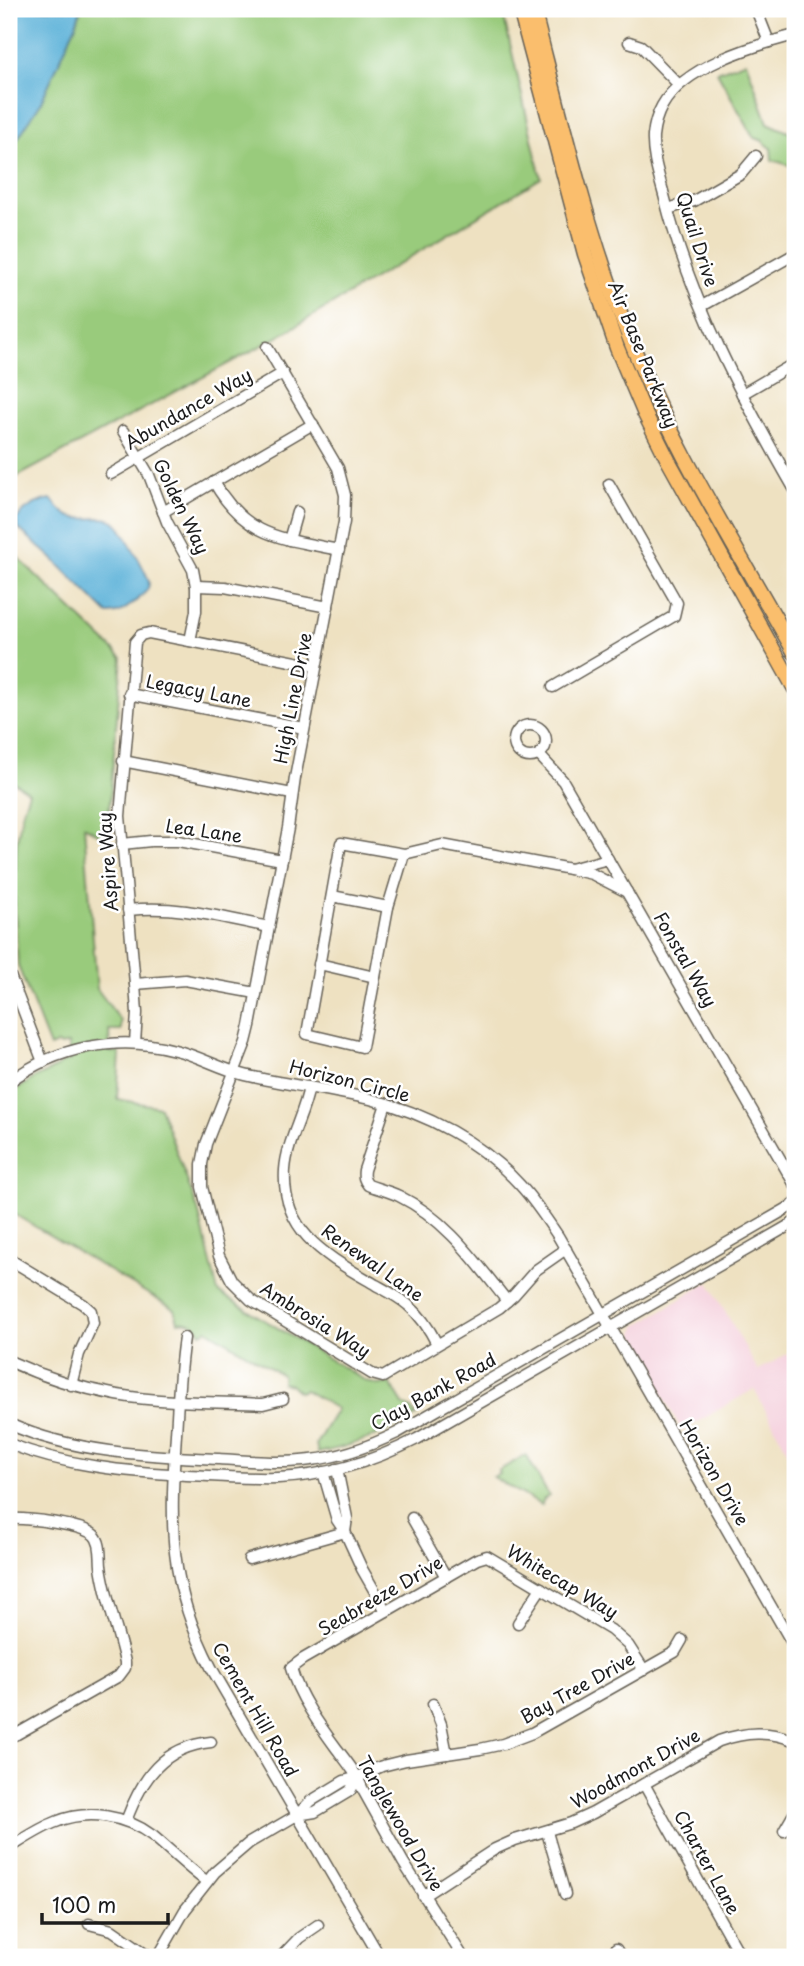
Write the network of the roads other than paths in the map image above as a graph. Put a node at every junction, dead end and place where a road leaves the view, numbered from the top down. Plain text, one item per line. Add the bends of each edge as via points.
1 (520, 9) edge
2 (533, 9) edge
3 (756, 9) edge
4 (795, 35) edge
5 (629, 42) dead end
6 (769, 42) junction
7 (679, 85) junction
8 (755, 156) dead end
9 (668, 209) junction
10 (795, 254) edge
11 (702, 306) junction
12 (267, 347) dead end
13 (795, 363) edge
14 (283, 373) junction
15 (742, 394) junction
16 (313, 424) junction
17 (124, 431) dead end
18 (139, 457) junction
19 (111, 474) dead end
20 (792, 475) edge
21 (214, 482) junction
22 (609, 484) dead end
23 (795, 490) edge
24 (163, 512) junction
25 (297, 512) dead end
26 (289, 540) junction
27 (339, 550) junction
28 (196, 586) junction
29 (328, 607) junction
30 (190, 641) junction
31 (795, 653) edge
32 (316, 666) junction
33 (553, 687) dead end
34 (795, 689) edge
35 (129, 694) junction
36 (304, 728) junction
37 (539, 755) dead end
38 (123, 761) junction
39 (292, 794) junction
40 (121, 844) junction
41 (404, 854) junction
42 (608, 859) junction
43 (282, 860) junction
44 (570, 869) junction
45 (627, 892) junction
46 (332, 896) junction
47 (388, 907) junction
48 (128, 910) junction
49 (269, 927) junction
50 (319, 964) junction
51 (9, 973) edge
52 (375, 977) junction
53 (135, 984) junction
54 (256, 993) junction
55 (135, 1043) junction
56 (43, 1062) junction
57 (234, 1071) junction
58 (9, 1082) edge
59 (309, 1087) junction
60 (386, 1104) junction
61 (795, 1185) edge
62 (795, 1204) edge
63 (795, 1222) edge
64 (566, 1249) junction
65 (9, 1259) edge
66 (507, 1301) junction
67 (604, 1314) junction
68 (612, 1327) junction
69 (184, 1338) dead end
70 (437, 1344) junction
71 (9, 1362) edge
72 (71, 1385) junction
73 (283, 1399) dead end
74 (178, 1400) junction
75 (9, 1424) edge
76 (9, 1447) edge
77 (175, 1457) junction
78 (337, 1469) junction
79 (323, 1472) junction
80 (174, 1474) junction
81 (412, 1518) dead end
82 (9, 1519) edge
83 (345, 1531) junction
84 (487, 1556) joint
85 (249, 1559) dead end
86 (446, 1577) junction
87 (541, 1588) junction
88 (386, 1611) junction
89 (518, 1623) dead end
90 (682, 1640) dead end
91 (795, 1648) edge
92 (291, 1668) joint
93 (644, 1670) junction
94 (433, 1704) dead end
95 (9, 1737) edge
96 (795, 1741) edge
97 (211, 1742) dead end
98 (447, 1754) junction
99 (358, 1777) junction
100 (644, 1784) junction
101 (795, 1812) edge
102 (297, 1815) junction
103 (126, 1821) junction
104 (547, 1832) junction
105 (784, 1832) dead end
106 (9, 1848) edge
107 (206, 1881) junction
108 (565, 1894) dead end
109 (423, 1896) junction
110 (89, 1924) dead end
111 (318, 1925) dead end
112 (151, 1957) edge
113 (158, 1957) edge
114 (281, 1957) edge
115 (380, 1957) edge
116 (463, 1957) edge
117 (741, 1957) edge

1 - 34 main road, Air Base Parkway via 585,254 617,348 667,460
2 - 31 main road, Air Base Parkway via 587,212 628,337 682,451
3 - 6 street
4 - 6 street, Quail Drive
5 - 7 street via 641,46
6 - 7 street, Quail Drive via 712,65
7 - 9 street, Quail Drive via 663,104 653,136
8 - 9 street via 741,174 694,201
9 - 11 street, Quail Drive
10 - 11 street
11 - 15 street, Quail Drive
12 - 14 street, High Line Drive
13 - 15 street
14 - 16 street, High Line Drive
14 - 18 street, Abundance Way
15 - 20 street, Quail Drive
16 - 21 street
16 - 27 street, High Line Drive via 342,480 345,506
17 - 18 street, Golden Way
18 - 19 street, Abundance Way
18 - 24 street, Golden Way
20 - 23 street, Quail Drive
21 - 24 street
21 - 26 street via 242,519
22 - 33 street via 677,603 674,616
24 - 28 street, Golden Way via 189,559
25 - 26 street
26 - 27 street
27 - 29 street, High Line Drive
28 - 29 street via 225,587
28 - 30 street, Golden Way
29 - 32 street, High Line Drive
30 - 32 street
30 - 35 street, Aspire Way via 149,634 138,637
32 - 36 street, High Line Drive
35 - 36 street, Legacy Lane
35 - 38 street, Aspire Way
36 - 39 street, High Line Drive
37 - 42 street, Fonstal Way via 563,781
38 - 39 street
38 - 40 street, Aspire Way
39 - 43 street, High Line Drive
40 - 43 street, Lea Lane via 178,841
40 - 48 street, Aspire Way
41 - 44 street via 442,845
41 - 46 street via 341,843
41 - 47 street
42 - 44 street
42 - 45 street, Fonstal Way
43 - 49 street, High Line Drive
44 - 45 street via 592,874
45 - 61 street, Fonstal Way
46 - 47 street
46 - 50 street
47 - 52 street
48 - 49 street via 181,909
48 - 53 street, Aspire Way
49 - 54 street, High Line Drive
50 - 52 street
50 - 52 street via 307,1034 362,1047
51 - 56 street
53 - 54 street via 185,980
53 - 55 street, Aspire Way
54 - 57 street, High Line Drive
55 - 56 street, Horizon Circle via 69,1052
55 - 57 street, Horizon Circle via 177,1051
56 - 58 street, Horizon Circle
57 - 59 street, Horizon Circle
57 - 70 street, Ambrosia Way via 204,1151 201,1179 217,1249 236,1286 251,1300 376,1376 386,1376
59 - 60 street, Horizon Circle
59 - 70 street, Renewal Lane via 286,1160 289,1208 322,1252 408,1305
60 - 64 street, Horizon Circle via 444,1127 492,1159 531,1198
60 - 66 street via 364,1170 365,1182 400,1196 436,1220
62 - 67 street, Clay Bank Road
63 - 68 street, Clay Bank Road
64 - 66 street, Ambrosia Way via 536,1270
64 - 67 street, Horizon Circle
65 - 72 street via 91,1311 93,1323
66 - 70 street, Ambrosia Way
67 - 68 street, Horizon Drive
67 - 77 street, Clay Bank Road via 397,1433 359,1449 291,1462
68 - 78 street, Clay Bank Road via 417,1439
68 - 91 street, Horizon Drive
69 - 74 street, Cement Hill Road
71 - 72 street
72 - 74 street
73 - 74 street via 263,1404
74 - 77 street, Cement Hill Road
75 - 77 street, Clay Bank Road via 72,1444
76 - 80 street, Clay Bank Road via 80,1464
77 - 80 street, Cement Hill Road
78 - 79 street, Clay Bank Road
78 - 83 street via 347,1518
79 - 80 street, Clay Bank Road via 272,1478
79 - 83 street via 337,1520
80 - 102 street, Cement Hill Road via 174,1552 191,1625 212,1670
81 - 86 street
82 - 95 street via 44,1520 95,1535 125,1662 119,1676
83 - 85 street
83 - 88 street
84 - 86 street, Seabreeze Drive
84 - 87 street, Whitecap Way
86 - 88 street, Seabreeze Drive
87 - 89 street
87 - 93 street, Whitecap Way via 620,1637
88 - 92 street, Seabreeze Drive
90 - 93 street, Bay Tree Drive via 674,1652
92 - 99 street, Tanglewood Drive via 327,1735
93 - 98 street, Bay Tree Drive via 532,1733 503,1744
94 - 98 street
96 - 100 street, Woodmont Drive via 771,1734 739,1734
97 - 103 street via 193,1744 158,1765 138,1791
98 - 99 street, Bay Tree Drive via 382,1766
99 - 102 street, Bay Tree Drive via 311,1801
99 - 109 street, Tanglewood Drive
100 - 104 street, Woodmont Drive
100 - 117 street, Charter Lane
101 - 105 street
102 - 107 street, Bay Tree Drive via 240,1849
102 - 115 street, Cement Hill Road
103 - 106 street via 96,1814 75,1816
103 - 107 street via 152,1836
104 - 108 street
104 - 109 street, Woodmont Drive via 495,1849
107 - 113 street, Bay Tree Drive
109 - 116 street, Tanglewood Drive
110 - 112 street via 112,1930
111 - 114 street

